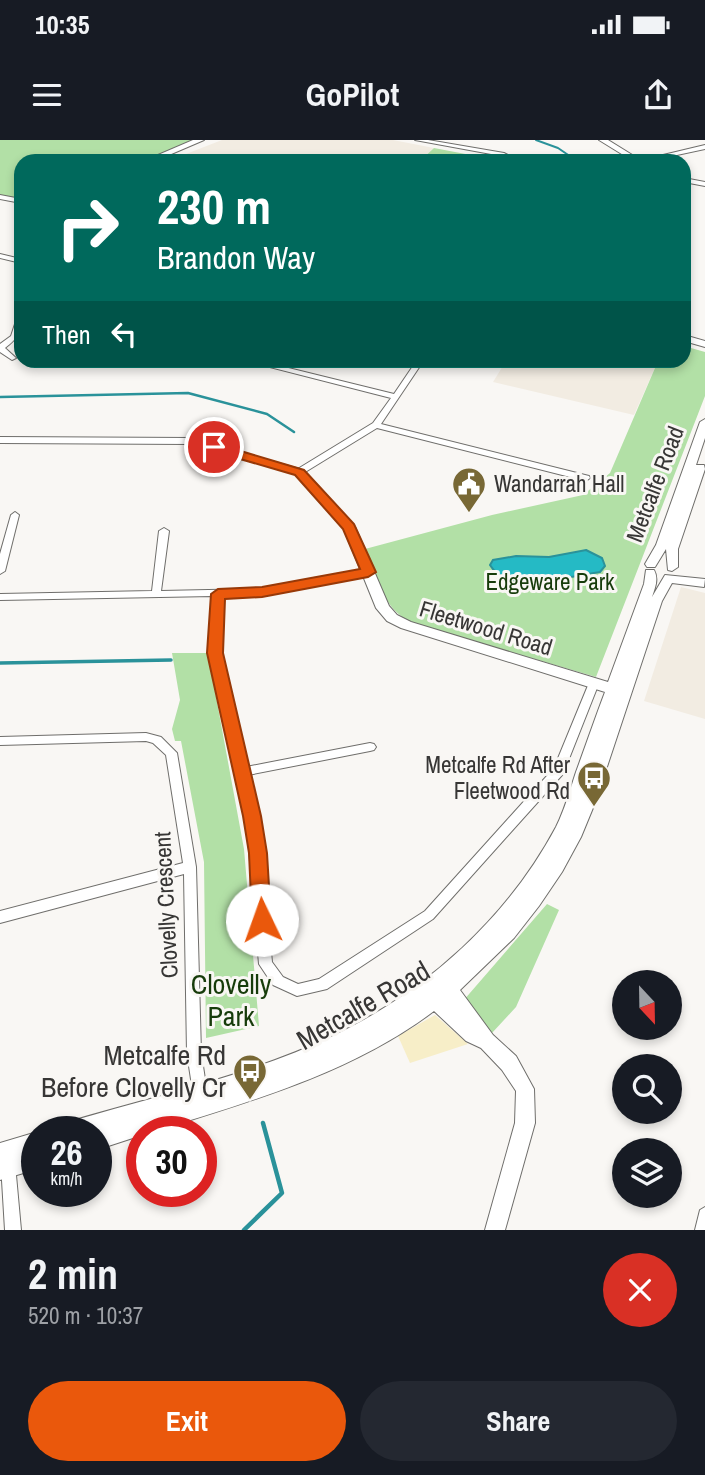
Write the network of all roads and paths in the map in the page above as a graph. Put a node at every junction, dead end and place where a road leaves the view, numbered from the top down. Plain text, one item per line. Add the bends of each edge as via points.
1 (201, 140) edge
2 (418, 140) edge
3 (603, 140) edge
4 (695, 140) edge
5 (705, 147) edge
6 (166, 154) edge
7 (498, 154) edge
8 (628, 154) edge
9 (672, 154) edge
10 (14, 337) edge
11 (0, 348) edge
12 (12, 358) dead end
13 (277, 368) edge
14 (416, 368) edge
15 (396, 397) junction
16 (705, 422) edge
17 (376, 425) junction
18 (0, 440) edge
19 (705, 453) edge
20 (299, 472) junction
21 (586, 478) dead end
22 (682, 504) junction
23 (15, 515) dead end
24 (164, 531) dead end
25 (650, 569) junction
26 (0, 571) edge
27 (368, 572) junction
28 (671, 573) junction
29 (704, 583) edge
30 (156, 594) junction
31 (218, 594) junction
32 (0, 597) edge
33 (594, 683) junction
34 (619, 691) junction
35 (0, 741) edge
36 (370, 747) dead end
37 (242, 772) junction
38 (190, 867) junction
39 (0, 917) edge
40 (437, 989) junction
41 (201, 1099) junction
42 (112, 1121) edge
43 (112, 1134) edge
44 (21, 1151) edge
45 (4, 1161) edge
46 (705, 1215) edge
47 (13, 1230) edge
48 (495, 1230) edge
49 (703, 1230) edge

1 - 6 main road
2 - 7 street
3 - 8 main road
4 - 5 street
5 - 9 street
10 - 11 street
11 - 12 street
13 - 15 street
14 - 15 street
15 - 17 street
16 - 22 main road, Metcalfe Road
17 - 20 street
17 - 21 street
18 - 20 main road via 191,440
19 - 22 main road, Metcalfe Road
20 - 27 main road, Fleetwood Road via 349,527
22 - 25 main road, Metcalfe Road
22 - 28 main road, Metcalfe Road
23 - 26 street
24 - 30 street
25 - 28 main road, Metcalfe Road via 657,578
25 - 34 main road, Metcalfe Road via 650,584
27 - 31 street via 262,592
27 - 33 main road, Fleetwood Road via 383,608 406,625
28 - 29 main road
28 - 34 main road, Metcalfe Road
30 - 31 street
30 - 32 street
31 - 37 street via 215,653
33 - 34 main road, Fleetwood Road
33 - 37 street via 559,771 429,915 322,985 297,990 278,981 266,964 258,853
34 - 40 main road, Metcalfe Road via 577,830 554,872 487,956
35 - 38 street, Clovelly Crescent via 157,740 173,761
36 - 37 street
38 - 39 street
38 - 41 street, Clovelly Crescent via 194,1053
40 - 41 main road, Metcalfe Road via 349,1052 292,1076
40 - 48 main road via 472,1035 509,1063 525,1089 525,1124
41 - 42 main road, Metcalfe Road
41 - 43 main road, Metcalfe Road
44 - 45 main road
45 - 47 street
46 - 49 street

